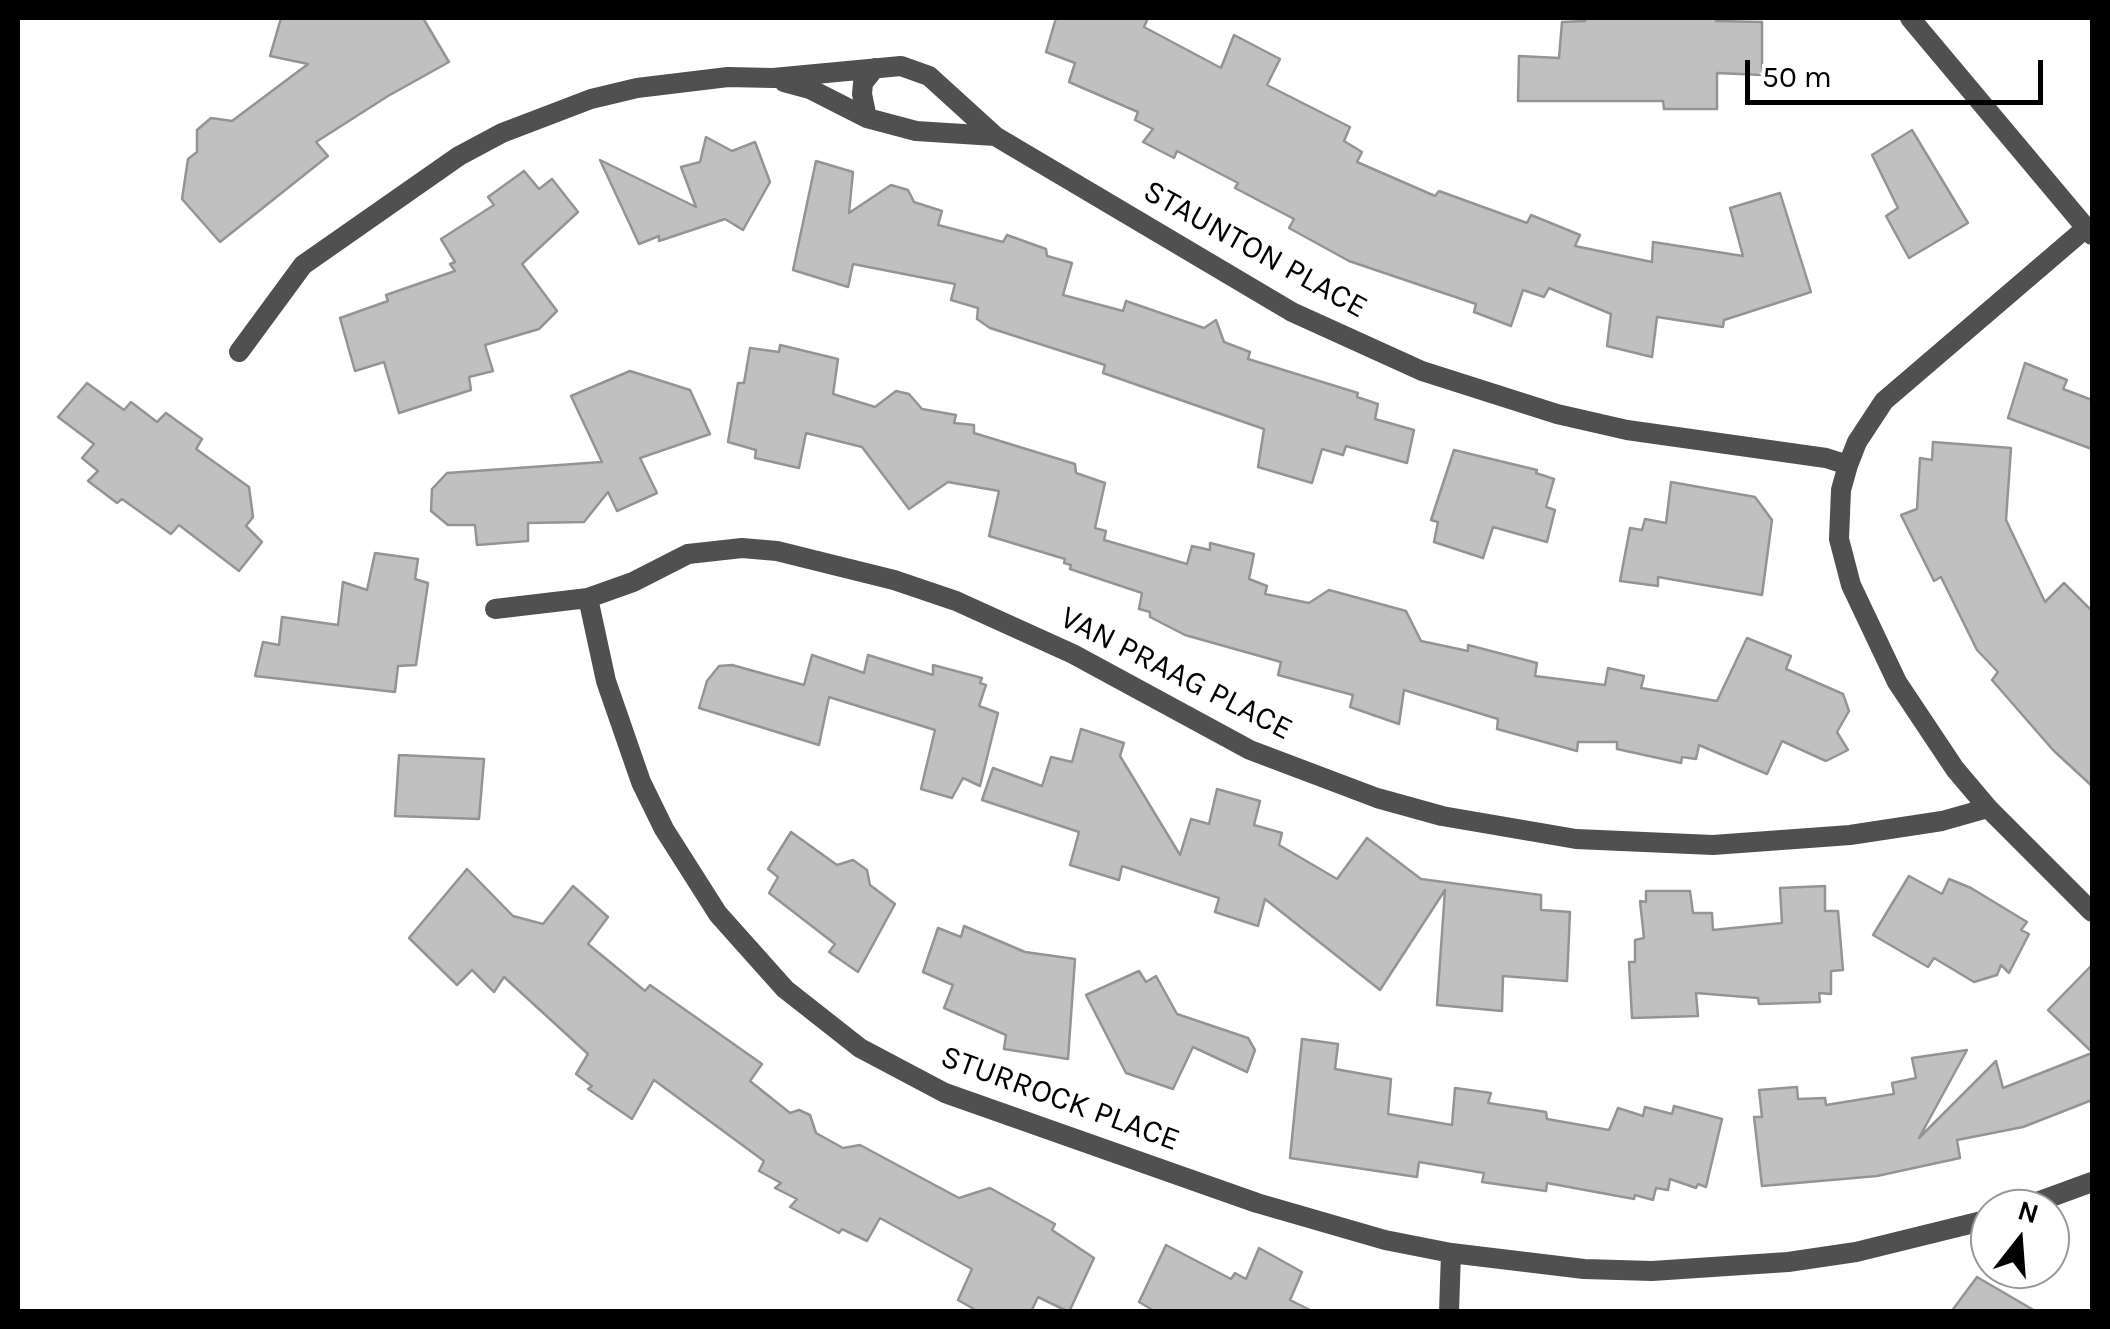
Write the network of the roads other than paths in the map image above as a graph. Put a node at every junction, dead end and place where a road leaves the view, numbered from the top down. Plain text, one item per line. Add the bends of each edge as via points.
1 (1910, 18) edge
2 (874, 68) junction
3 (773, 78) junction
4 (867, 118) junction
5 (995, 136) junction
6 (2089, 231) edge
7 (239, 352) dead end
8 (1848, 465) junction
9 (588, 598) junction
10 (495, 609) dead end
11 (1988, 808) junction
12 (2092, 912) edge
13 (1970, 1224) edge
14 (1452, 1253) junction
15 (1449, 1312) edge

1 - 6 street
2 - 3 street, STAUNTON PLACE
2 - 4 street via 862,94
2 - 5 street, STAUNTON PLACE via 901,66 930,76
3 - 4 street, STAUNTON PLACE
3 - 7 street, STAUNTON PLACE via 637,88 502,133 303,265
4 - 5 street, STAUNTON PLACE via 916,131
5 - 8 street, STAUNTON PLACE via 1292,312 1422,371 1627,430
6 - 8 street via 1884,401
8 - 11 street via 1839,539 1850,585 1897,682
9 - 10 street, VAN PRAAG PLACE
9 - 11 street, VAN PRAAG PLACE via 688,554 742,548 794,555 956,601 1073,654 1250,750 1377,798 1576,839 1772,841 1942,821
9 - 14 street, STURROCK PLACE via 606,680 664,829 718,914 785,988 860,1048 945,1093 1256,1203
11 - 12 street
13 - 14 street, STURROCK PLACE via 1856,1252 1652,1271
14 - 15 street

